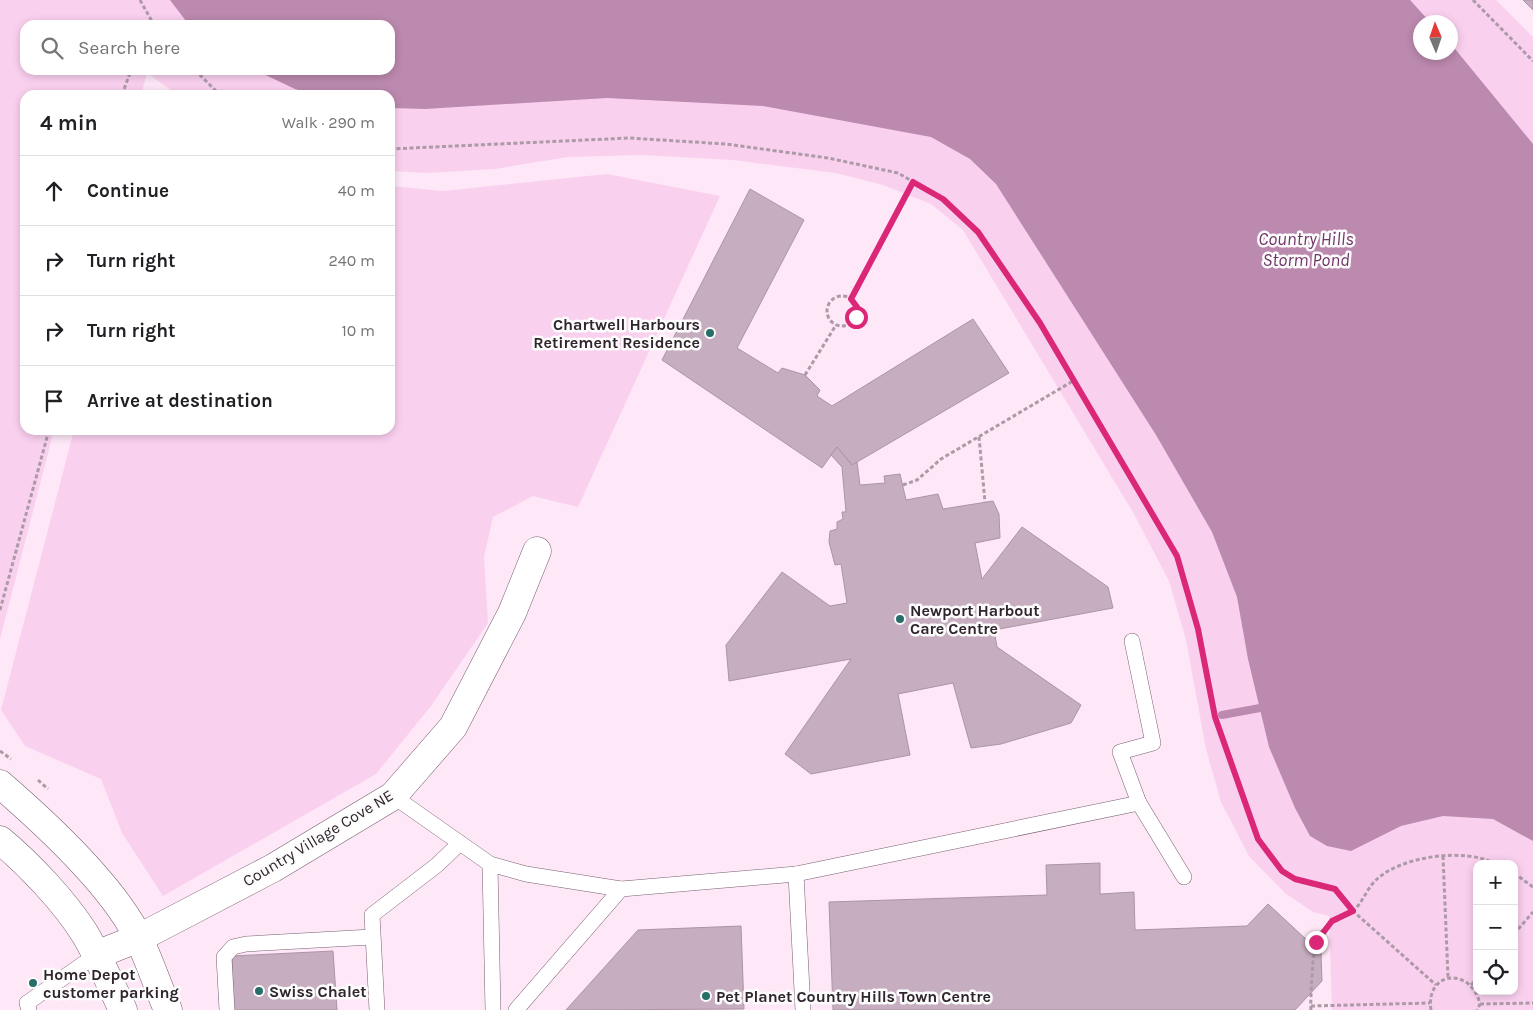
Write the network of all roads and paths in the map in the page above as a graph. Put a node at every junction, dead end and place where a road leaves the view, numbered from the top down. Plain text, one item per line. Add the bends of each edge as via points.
1 (140, 0) edge
2 (1473, 0) edge
3 (151, 20) edge
4 (1533, 61) edge
5 (130, 75) edge
6 (200, 75) edge
7 (124, 90) edge
8 (215, 90) edge
9 (395, 149) edge
10 (913, 182) junction
11 (851, 299) junction
12 (836, 325) junction
13 (805, 376) dead end
14 (1073, 381) junction
15 (48, 435) edge
16 (979, 436) junction
17 (903, 485) dead end
18 (985, 502) dead end
19 (537, 551) dead end
20 (0, 610) edge
21 (1132, 641) dead end
22 (0, 784) edge
23 (393, 796) junction
24 (1139, 803) junction
25 (0, 840) edge
26 (460, 843) junction
27 (1443, 855) junction
28 (1489, 860) edge
29 (490, 864) junction
30 (796, 874) junction
31 (1184, 877) dead end
32 (1518, 877) edge
33 (1533, 887) edge
34 (621, 889) junction
35 (1353, 911) junction
36 (1533, 912) edge
37 (1518, 929) edge
38 (372, 937) junction
39 (139, 938) junction
40 (96, 955) junction
41 (1448, 977) junction
42 (1436, 985) junction
43 (1471, 985) joint
44 (1430, 1003) junction
45 (1533, 1003) edge
46 (1480, 1004) junction
47 (1311, 1008) edge
48 (29, 1010) edge
49 (123, 1010) edge
50 (168, 1010) edge
51 (227, 1010) edge
52 (378, 1010) edge
53 (493, 1010) edge
54 (516, 1010) edge
55 (803, 1010) edge
56 (1431, 1010) edge
57 (1477, 1010) edge

1 - 3 path
2 - 4 path
5 - 7 path
6 - 8 path
9 - 10 path via 629,138 726,144 828,158 898,173
10 - 11 path
10 - 14 path via 943,199 978,232 1040,323
11 - 12 path via 858,312 854,321 845,326
11 - 12 path via 842,296 829,304 828,318
12 - 13 path
14 - 16 path
14 - 35 path via 1177,556 1198,629 1215,717 1258,839 1282,871 1295,879 1335,889
15 - 20 path
16 - 17 path via 941,459 917,480
16 - 18 path
19 - 23 street, Country Village Cove NE via 512,613 453,727
21 - 24 lane via 1153,743 1120,752
22 - 39 street via 31,811 100,883
23 - 26 lane
23 - 39 street, Country Village Cove NE via 273,868
24 - 30 lane
24 - 31 lane
25 - 40 street via 64,906
26 - 29 lane
26 - 38 lane via 372,915
27 - 28 path
27 - 35 path via 1409,861 1375,881
27 - 41 path
29 - 34 lane via 526,874
29 - 53 lane
30 - 34 lane
30 - 55 lane
32 - 33 path
34 - 54 lane
35 - 42 path
35 - 47 path via 1332,921 1316,942
36 - 37 path
38 - 51 lane via 233,947 224,957
38 - 52 lane
39 - 40 street, Country Village Cove NE
39 - 50 street
40 - 48 lane via 27,1003
40 - 49 street
41 - 42 path
41 - 43 path via 1462,978
42 - 44 path
43 - 46 path
44 - 47 path
44 - 56 path
45 - 46 path
46 - 57 path

